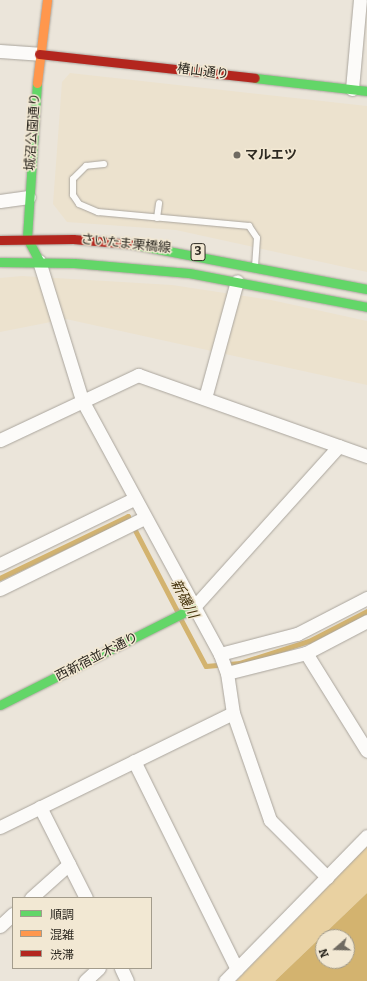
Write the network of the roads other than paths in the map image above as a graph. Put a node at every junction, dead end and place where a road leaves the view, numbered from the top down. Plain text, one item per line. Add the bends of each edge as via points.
1 (47, 0) edge
2 (360, 0) edge
3 (0, 47) edge
4 (39, 54) junction
5 (352, 89) junction
6 (367, 91) edge
7 (104, 164) dead end
8 (29, 197) junction
9 (0, 201) edge
10 (159, 203) dead end
11 (157, 218) junction
12 (27, 238) junction
13 (0, 240) edge
14 (39, 261) junction
15 (0, 262) edge
16 (254, 264) junction
17 (237, 281) junction
18 (367, 289) edge
19 (367, 307) edge
20 (204, 398) junction
21 (82, 400) junction
22 (0, 440) edge
23 (339, 446) junction
24 (367, 456) edge
25 (134, 499) junction
26 (144, 518) junction
27 (0, 564) edge
28 (0, 589) edge
29 (367, 598) edge
30 (191, 609) junction
31 (367, 621) edge
32 (306, 653) junction
33 (220, 654) junction
34 (227, 673) junction
35 (0, 705) edge
36 (233, 713) junction
37 (367, 751) edge
38 (134, 762) junction
39 (40, 807) junction
40 (0, 827) edge
41 (367, 836) edge
42 (69, 864) junction
43 (327, 877) junction
44 (32, 897) edge
45 (86, 897) edge
46 (12, 915) edge
47 (0, 926) edge
48 (99, 969) edge
49 (121, 969) edge
50 (237, 969) junction
51 (85, 981) edge
52 (127, 981) edge
53 (225, 981) edge

1 - 4 street, 城沼公園通り
2 - 5 street
3 - 4 street
4 - 5 street, 椿山通り
4 - 8 street, 城沼公園通り
5 - 6 street, 椿山通り
7 - 11 lane via 86,166 73,179 73,195 79,204 98,212
8 - 9 street
8 - 12 street, 城沼公園通り
10 - 11 lane
11 - 16 lane via 249,226 257,238
12 - 13 street, さいたま栗橋線 / 3
12 - 14 street
12 - 16 street, さいたま栗橋線 / 3 via 156,246
14 - 15 street, さいたま栗橋線 / 3
14 - 17 street, さいたま栗橋線 / 3 via 145,268
14 - 21 street
16 - 18 street, さいたま栗橋線 / 3
17 - 19 street, さいたま栗橋線 / 3
17 - 20 street
20 - 21 street via 138,375
20 - 23 street
21 - 22 street
21 - 25 street
23 - 24 street
23 - 30 street
25 - 26 street
25 - 27 street
26 - 28 street
26 - 30 street
29 - 33 street via 297,634
30 - 33 street
30 - 35 street, 西新宿並木通り
31 - 32 street
32 - 34 street
32 - 37 street
33 - 34 street
34 - 36 street
36 - 38 street
36 - 43 street via 270,820
38 - 39 street
38 - 50 street
39 - 40 street
39 - 42 street
41 - 43 street
42 - 44 street
42 - 45 street
43 - 50 street
46 - 47 street
48 - 51 street
49 - 52 street
50 - 53 street

